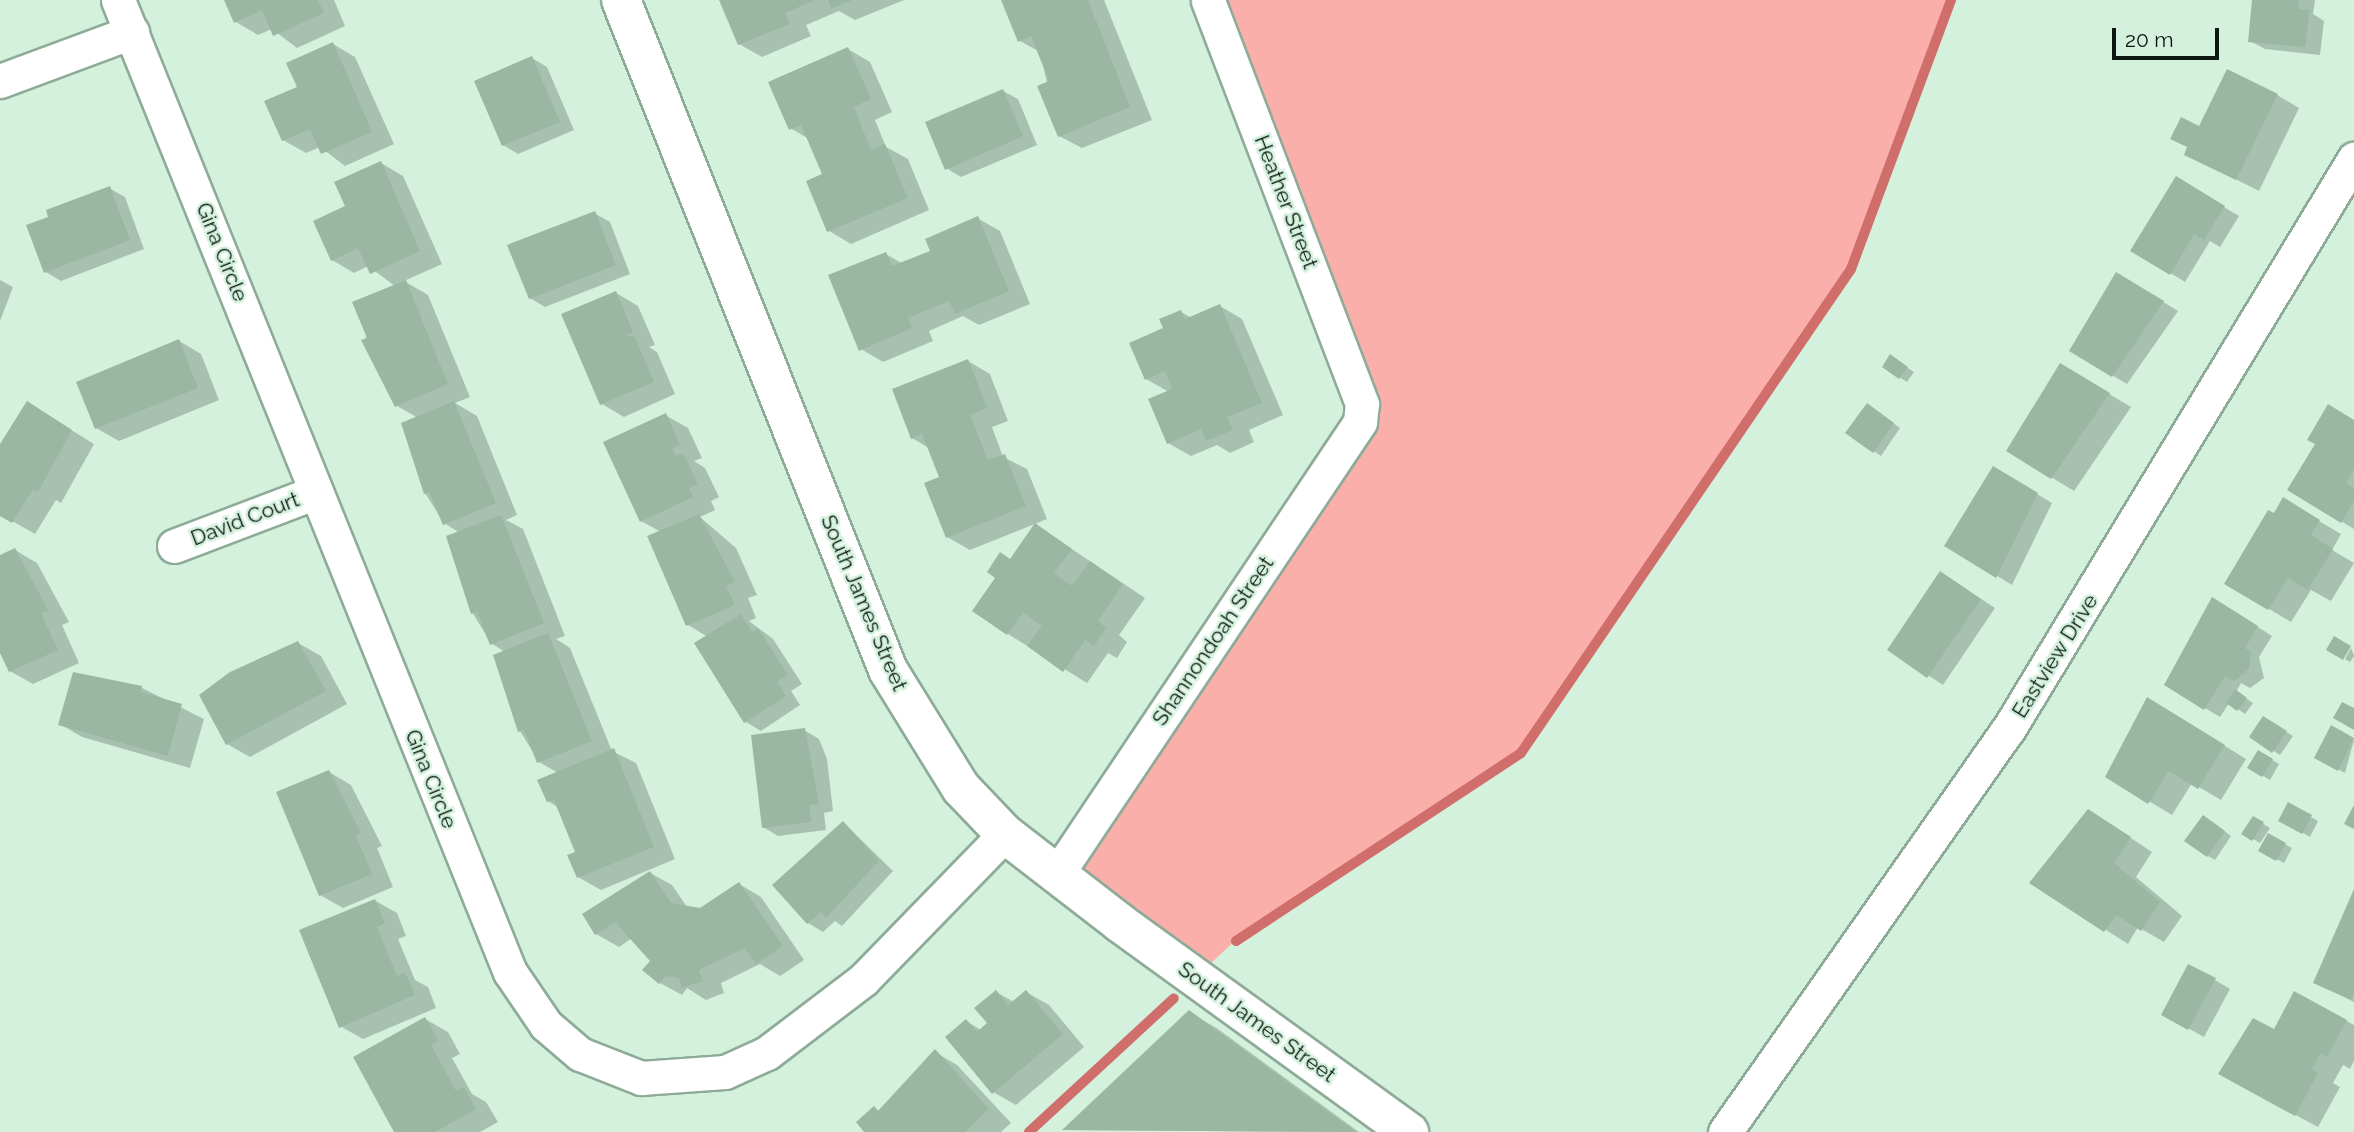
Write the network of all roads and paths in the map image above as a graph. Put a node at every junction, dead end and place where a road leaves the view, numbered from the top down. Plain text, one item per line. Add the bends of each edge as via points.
1 (118, 0) edge
2 (621, 0) edge
3 (1208, 0) edge
4 (132, 32) junction
5 (0, 81) edge
6 (2354, 159) edge
7 (1362, 404) joint
8 (316, 492) junction
9 (174, 546) dead end
10 (1005, 834) junction
11 (1057, 874) junction
12 (1409, 1132) edge
13 (1725, 1132) edge

1 - 4 street, Gina Circle
2 - 10 street, South James Street via 888,670 961,788
3 - 7 street, Heather Street
4 - 5 street
4 - 8 street, Gina Circle
6 - 13 street, Eastview Drive via 2008,730
7 - 11 street, Shannondoah Street via 1360,422
8 - 9 street, David Court
8 - 10 street, Gina Circle via 510,972 546,1025 615,1072 683,1080 725,1072 767,1053 864,979
10 - 11 street, South James Street
11 - 12 street, South James Street

